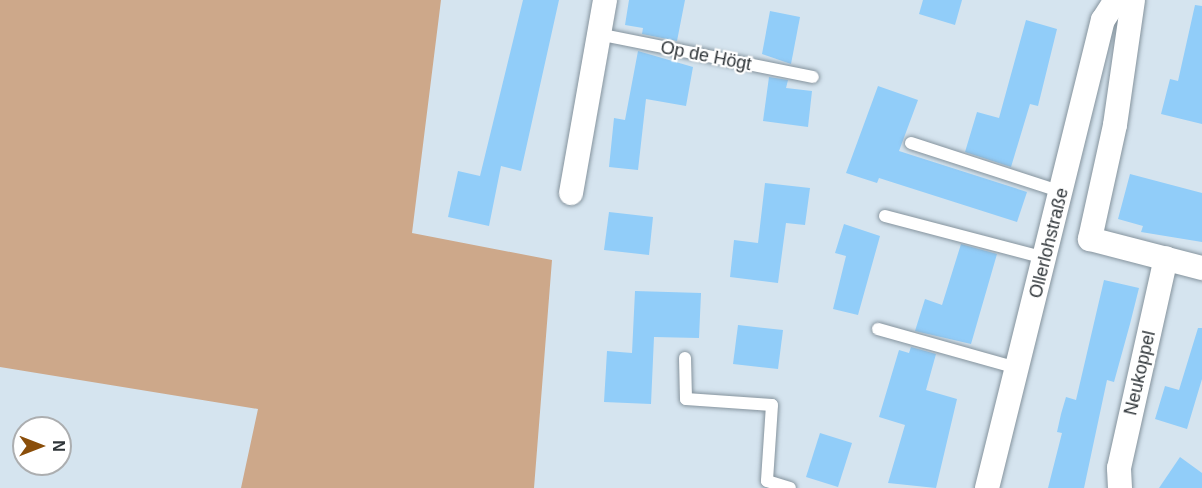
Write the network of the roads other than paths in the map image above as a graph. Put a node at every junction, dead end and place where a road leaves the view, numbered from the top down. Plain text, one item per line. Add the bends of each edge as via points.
1 (605, 0) edge
2 (1116, 0) edge
3 (1133, 0) edge
4 (598, 34) junction
5 (813, 77) dead end
6 (911, 143) dead end
7 (1062, 192) junction
8 (571, 193) dead end
9 (885, 216) dead end
10 (1045, 258) junction
11 (1166, 258) junction
12 (1202, 268) edge
13 (878, 329) dead end
14 (685, 358) dead end
15 (1017, 368) junction
16 (790, 488) edge
17 (987, 488) edge
18 (1120, 488) edge

1 - 4 street
2 - 7 street, Ollerlohstraße via 1103,20
3 - 11 street, Ollerlohstraße via 1115,125 1090,239
4 - 5 lane, Op de Högt
4 - 8 street
6 - 7 lane
7 - 10 street, Ollerlohstraße
9 - 10 lane
10 - 15 street, Ollerlohstraße
11 - 12 street
11 - 18 street, Neukoppel via 1119,468
13 - 15 lane
14 - 16 lane via 686,399 772,405 767,481
15 - 17 street, Ollerlohstraße

